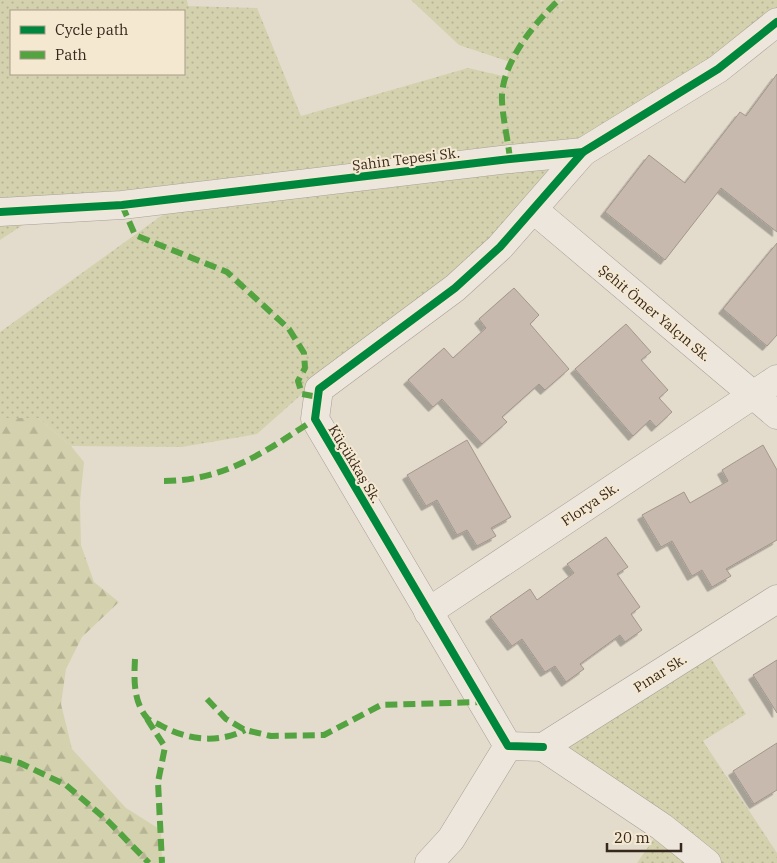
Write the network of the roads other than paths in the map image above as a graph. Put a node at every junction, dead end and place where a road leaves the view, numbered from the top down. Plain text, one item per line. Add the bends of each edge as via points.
1 (772, 0) edge
2 (777, 10) edge
3 (777, 22) edge
4 (583, 152) junction
5 (534, 210) junction
6 (0, 212) edge
7 (777, 379) edge
8 (753, 397) junction
9 (777, 415) edge
10 (777, 598) edge
11 (428, 612) junction
12 (508, 746) junction
13 (543, 747) junction
14 (429, 863) edge
15 (707, 863) edge

1 - 2 street
3 - 4 street, Şahin Tepesi Sk. via 718,69
4 - 5 street, Küçükkaş Sk.
4 - 6 street, Şahin Tepesi Sk. via 122,205
5 - 8 street, Şehit Ömer Yalçın Sk.
5 - 11 street, Küçükkaş Sk. via 455,288 319,389 315,419
7 - 8 street, Florya Sk.
8 - 9 street, Şehit Ömer Yalçın Sk.
8 - 11 street, Florya Sk.
10 - 13 street, Pınar Sk.
11 - 12 street, Küçükkaş Sk.
12 - 13 street
12 - 14 street via 451,838
13 - 15 street via 662,827

